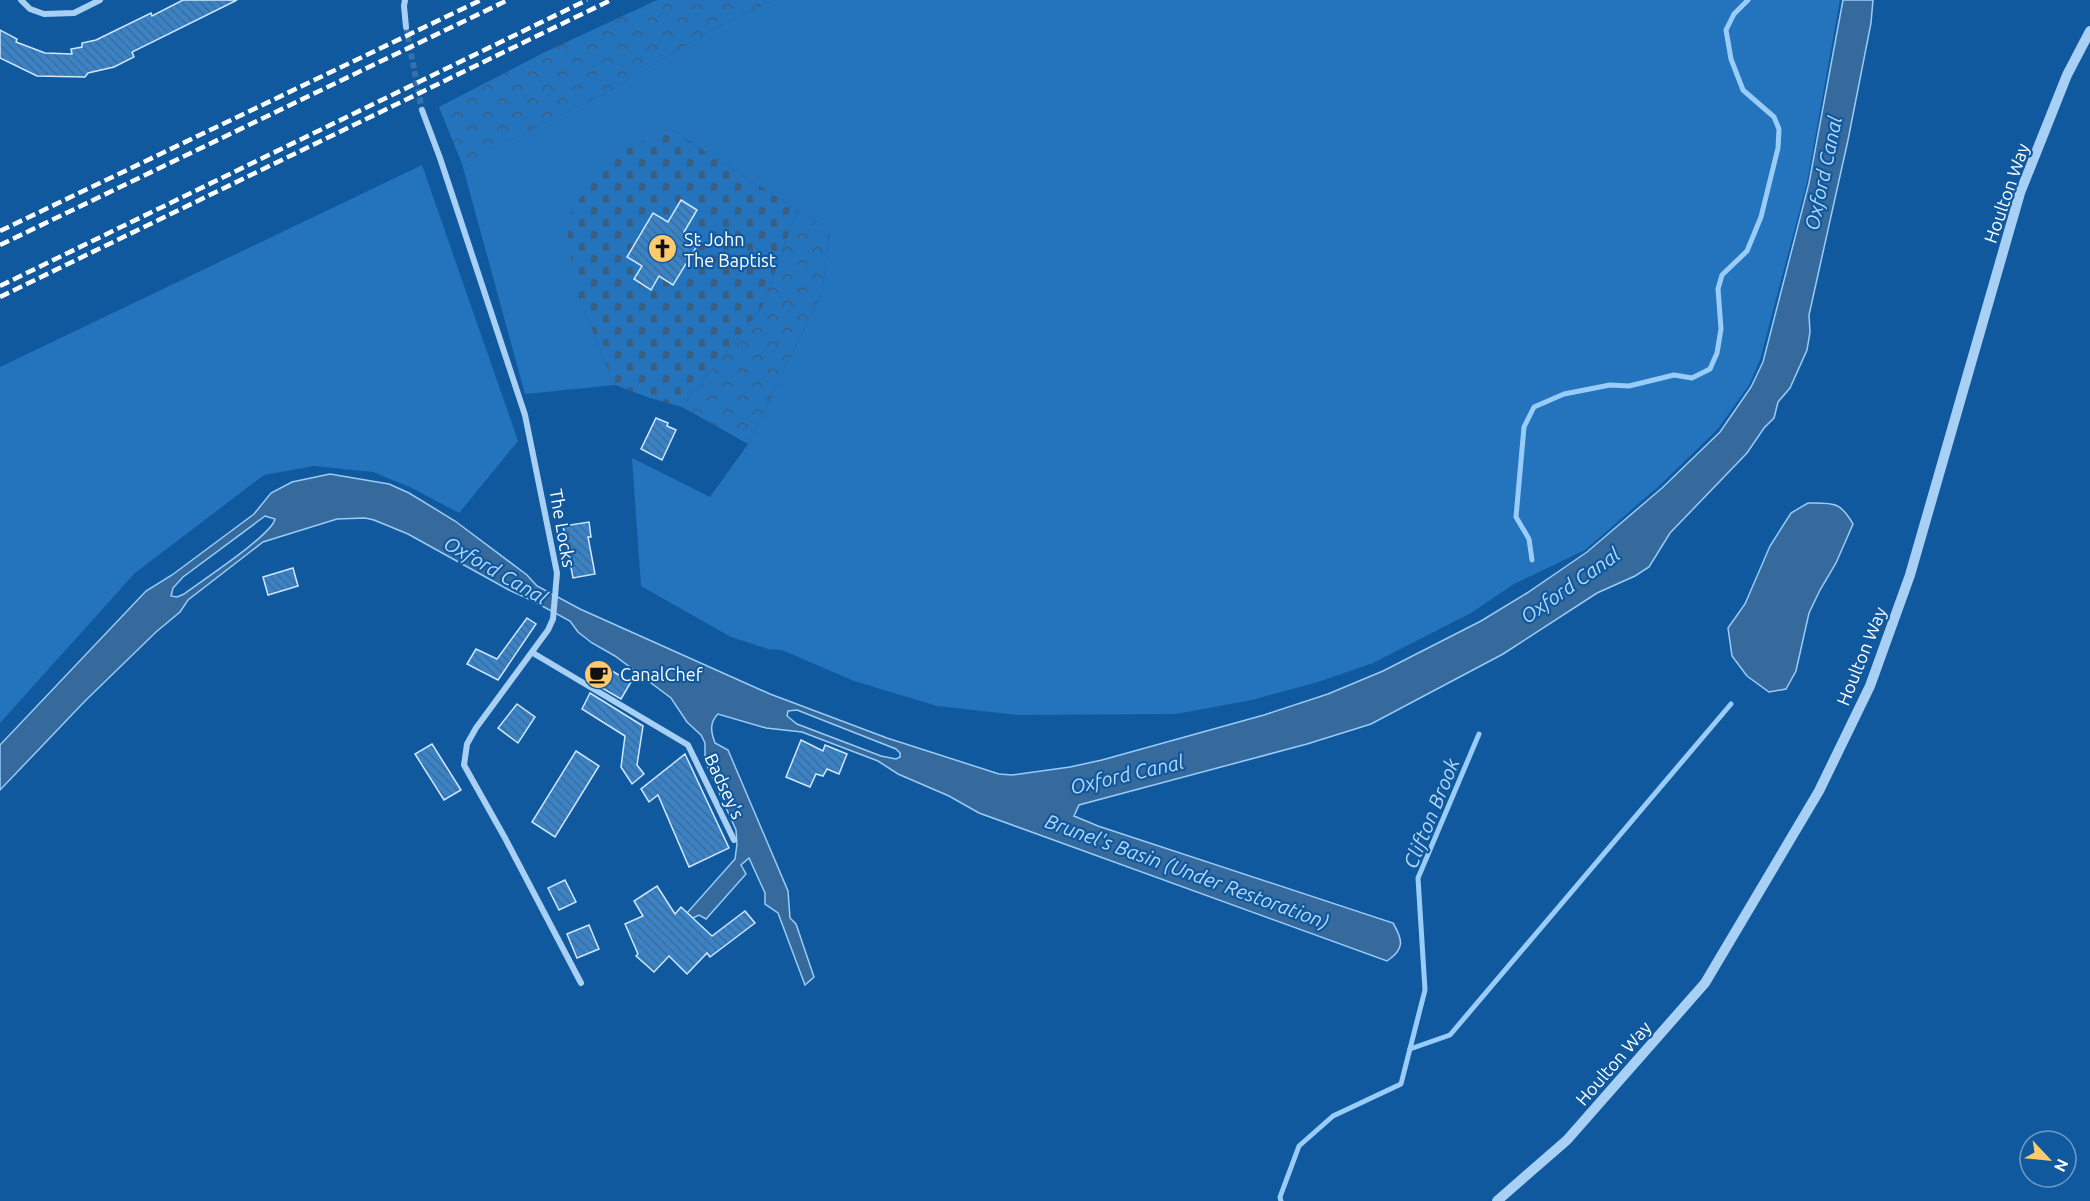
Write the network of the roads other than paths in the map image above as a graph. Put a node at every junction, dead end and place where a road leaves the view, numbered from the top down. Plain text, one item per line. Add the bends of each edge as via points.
1 (21, 0) edge
2 (100, 0) edge
3 (405, 0) edge
4 (406, 27) tunnel mouth
5 (2090, 31) edge
6 (422, 111) tunnel mouth
7 (532, 653) junction
8 (734, 840) dead end
9 (581, 983) dead end
10 (1497, 1201) edge

1 - 2 street via 30,9 44,14 74,13
3 - 4 street
5 - 10 street, Houlton Way via 2067,75 2020,193 1910,575 1870,686 1819,790 1705,983 1567,1140
6 - 7 street, The Locks via 525,415 553,544 557,579 553,619
7 - 8 street, Badsey's via 688,745
7 - 9 street, The Locks via 476,728 467,744 464,765

